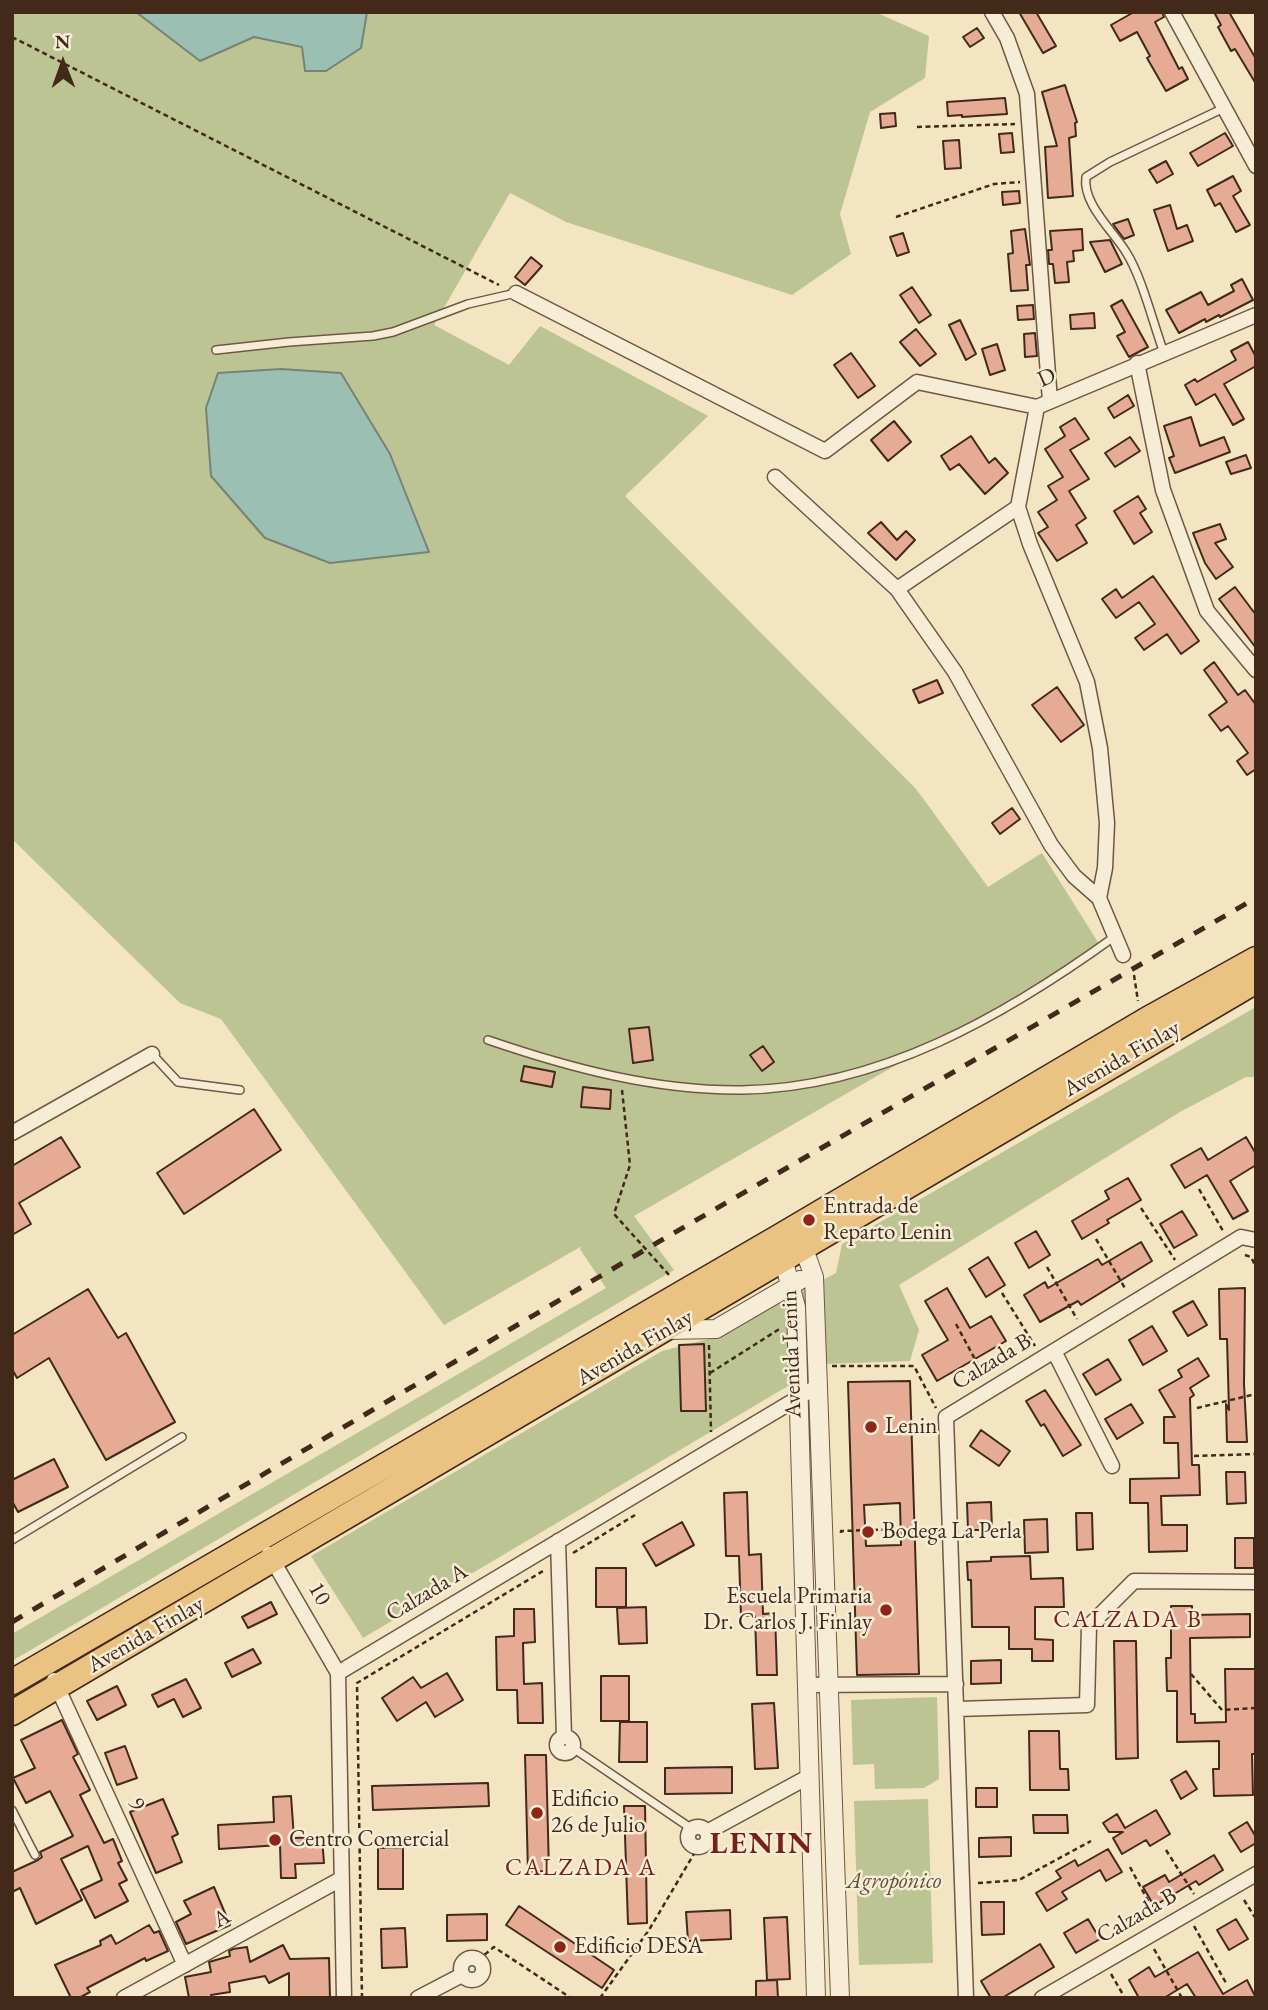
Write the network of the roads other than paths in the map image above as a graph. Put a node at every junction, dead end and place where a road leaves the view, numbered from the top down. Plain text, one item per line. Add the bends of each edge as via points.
1 (992, 12) edge
2 (1172, 12) edge
3 (1224, 108) junction
4 (1256, 166) edge
5 (516, 293) joint
6 (1256, 315) edge
7 (216, 351) dead end
8 (1164, 353) junction
9 (1137, 363) junction
10 (1044, 404) junction
11 (775, 477) dead end
12 (1018, 507) junction
13 (897, 589) junction
14 (1256, 670) edge
15 (1099, 898) junction
16 (1114, 937) junction
17 (1123, 955) dead end
18 (1256, 959) edge
19 (1256, 981) edge
20 (488, 1040) dead end
21 (152, 1054) joint
22 (240, 1090) dead end
23 (12, 1133) edge
24 (1256, 1240) edge
25 (804, 1249) junction
26 (780, 1250) junction
27 (812, 1272) junction
28 (791, 1286) junction
29 (666, 1330) junction
30 (1054, 1351) junction
31 (818, 1386) junction
32 (797, 1399) junction
33 (182, 1437) dead end
34 (1112, 1466) dead end
35 (259, 1538) junction
36 (12, 1540) edge
37 (558, 1541) junction
38 (274, 1561) junction
39 (1256, 1582) edge
40 (46, 1662) junction
41 (338, 1673) junction
42 (12, 1682) edge
43 (956, 1684) junction
44 (806, 1685) junction
45 (827, 1685) junction
46 (57, 1686) junction
47 (957, 1709) junction
48 (12, 1713) edge
49 (569, 1742) joint
50 (808, 1777) junction
51 (12, 1811) edge
52 (692, 1829) junction
53 (707, 1832) junction
54 (35, 1854) dead end
55 (1256, 1874) edge
56 (341, 1879) junction
57 (478, 1960) road end
58 (185, 1965) junction
59 (124, 1998) edge
60 (344, 1998) edge
61 (418, 1998) edge
62 (816, 1998) edge
63 (840, 1998) edge
64 (967, 1998) edge
65 (1042, 1998) edge

1 - 10 street via 1007,38 1027,94
2 - 3 street
3 - 4 street
3 - 8 lane via 1086,177 1097,212 1133,266
5 - 7 lane via 373,336
5 - 10 street, D via 825,451 918,382
6 - 8 street, D
8 - 9 street, D
9 - 10 street, D
9 - 14 street via 1163,490 1208,611
10 - 12 street
11 - 13 street
12 - 13 street
12 - 15 street via 1087,682 1100,748 1107,823
13 - 15 street via 955,672 1051,845 1074,876
15 - 16 street
16 - 17 street
16 - 20 lane via 1048,984 979,1023 905,1055 798,1085 744,1090 686,1088 620,1077
18 - 26 highway, Avenida Finlay via 1146,1020
19 - 25 highway, Avenida Finlay
21 - 22 lane via 178,1082
21 - 23 street
24 - 30 street, Calzada B via 1241,1237
25 - 26 highway, Avenida Finlay
25 - 27 street, Avenida Lenin
26 - 28 street, Avenida Lenin
26 - 29 highway, Avenida Finlay
26 - 35 highway, Avenida Finlay
27 - 28 street
27 - 31 street, Avenida Lenin
28 - 29 street via 716,1329
28 - 32 street, Avenida Lenin via 796,1307
29 - 38 highway, Avenida Finlay
30 - 34 street
30 - 43 street, Calzada B via 946,1416
31 - 32 street, Calzada A
31 - 45 street, Avenida Lenin
32 - 37 street, Calzada A
32 - 44 street, Avenida Lenin
33 - 36 lane
35 - 38 street, 10
35 - 40 highway, Avenida Finlay
37 - 41 street, Calzada A
37 - 49 street
38 - 41 street, 10
38 - 46 highway, Avenida Finlay
39 - 47 street via 1134,1581 1089,1626 1087,1705
40 - 42 highway, Avenida Finlay
40 - 46 street, 9
41 - 56 street
43 - 45 street
43 - 47 street, Calzada B
44 - 45 street
44 - 50 street, Avenida Lenin
45 - 63 street, Avenida Lenin
46 - 48 highway, Avenida Finlay
46 - 58 street, 9
47 - 64 street, Calzada B
49 - 52 lane
50 - 53 street
50 - 62 street, Avenida Lenin
51 - 54 lane
52 - 53 street via 700,1827
52 - 53 street via 688,1835 692,1846 707,1842
55 - 65 street, Calzada B
56 - 58 street, A
56 - 60 street
57 - 61 street via 464,1961 462,1975
58 - 59 street, A

